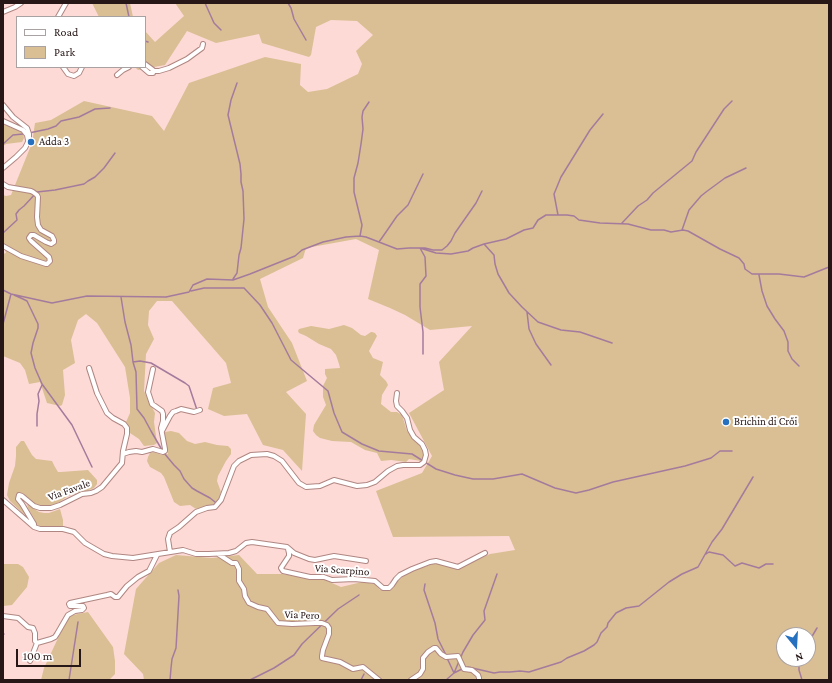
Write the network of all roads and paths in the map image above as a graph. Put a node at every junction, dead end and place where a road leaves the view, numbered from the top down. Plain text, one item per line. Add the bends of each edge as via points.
1 (22, 3) edge
2 (66, 3) edge
3 (16, 5) edge
4 (3, 12) edge
5 (59, 16) edge
6 (203, 44) dead end
7 (146, 65) edge
8 (64, 68) edge
9 (82, 68) edge
10 (127, 68) edge
11 (143, 68) edge
12 (153, 71) junction
13 (117, 75) dead end
14 (3, 104) edge
15 (3, 121) edge
16 (28, 143) junction
17 (3, 168) edge
18 (4, 186) edge
19 (3, 246) edge
20 (89, 368) dead end
21 (153, 369) dead end
22 (397, 393) dead end
23 (200, 410) dead end
24 (162, 432) junction
25 (123, 454) junction
26 (3, 500) edge
27 (34, 527) junction
28 (287, 547) junction
29 (170, 552) junction
30 (485, 553) dead end
31 (217, 554) junction
32 (157, 555) junction
33 (366, 561) dead end
34 (3, 616) edge
35 (37, 643) junction
36 (30, 661) dead end
37 (380, 680) edge
38 (411, 680) edge
39 (479, 680) edge

1 - 3 street
2 - 5 street
3 - 4 street
6 - 12 street via 202,48 187,59 168,68
7 - 12 street
8 - 9 street via 68,74 74,76
10 - 13 street
11 - 12 street via 148,73
14 - 16 street via 13,117 27,128
15 - 16 street via 24,130
16 - 17 street
18 - 19 street via 30,191 37,195 38,225 41,230 52,236 54,242 51,244 34,235 29,238 49,257 48,264 21,256
20 - 25 street, Via Favale via 107,413 127,428
21 - 24 street via 148,392 152,404 162,411
22 - 29 street via 397,406 407,418 414,437 425,450 424,462 420,465 397,466 367,485 358,486 334,480 320,486 306,486 298,483 282,461 274,456 251,456 234,466 221,500 215,507 196,512 170,533
23 - 24 street via 194,412 181,409 173,412
24 - 25 street via 165,449 163,452 153,449
25 - 27 street, Via Favale via 122,464 102,487 91,493 82,494 51,508 34,506 19,495 18,499
26 - 27 street
27 - 32 street via 74,532 85,543 112,556 133,558
28 - 30 street, Via Scarpino via 289,556 281,568 283,571 332,580 375,581 383,588 389,588 400,575 430,562 436,561 458,567
28 - 31 street via 249,542 236,551
28 - 33 street via 309,559 334,556
29 - 31 street via 183,550 196,554
29 - 32 street
31 - 37 street, Via Pero via 236,563 239,581 249,603 267,609 278,623 327,625 329,634 322,658 340,662 353,669 363,667
32 - 35 street via 149,571 127,586 118,597 111,594 70,603 70,606 84,608 68,615 55,637
34 - 35 street via 18,618 33,628
35 - 36 street
38 - 39 street via 424,669 423,658 434,648 446,657 458,656 464,669 472,670 478,675

